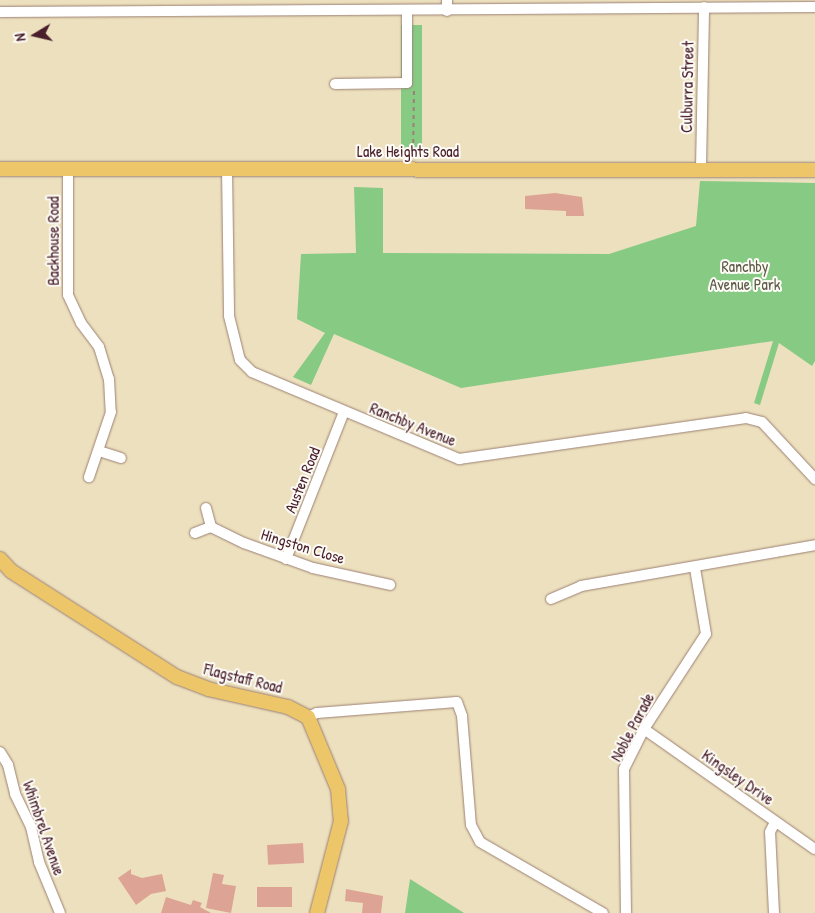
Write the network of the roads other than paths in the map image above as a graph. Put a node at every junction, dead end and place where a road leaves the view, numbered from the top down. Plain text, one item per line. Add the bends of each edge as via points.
1 (447, 5) edge
2 (704, 7) junction
3 (815, 7) edge
4 (0, 12) edge
5 (406, 12) junction
6 (336, 84) dead end
7 (227, 168) junction
8 (701, 168) junction
9 (0, 169) edge
10 (68, 169) junction
11 (815, 170) edge
12 (344, 412) junction
13 (99, 451) junction
14 (121, 458) dead end
15 (88, 477) dead end
16 (815, 478) edge
17 (206, 508) dead end
18 (211, 526) junction
19 (195, 532) dead end
20 (815, 545) edge
21 (0, 559) edge
22 (286, 559) junction
23 (695, 568) junction
24 (390, 585) dead end
25 (551, 599) dead end
26 (308, 717) junction
27 (644, 729) junction
28 (0, 752) edge
29 (775, 822) junction
30 (815, 849) edge
31 (60, 913) edge
32 (316, 913) edge
33 (602, 913) edge
34 (626, 913) edge
35 (774, 913) edge

1 - 2 street
1 - 5 street
2 - 3 street
2 - 8 street, Culburra Street
4 - 5 street
5 - 6 street via 407,83
7 - 8 main road, Lake Heights Road
7 - 10 main road, Lake Heights Road
7 - 12 street, Ranchby Avenue via 229,316 240,360 252,372
8 - 11 main road, Lake Heights Road
9 - 10 main road, Lake Heights Road
10 - 13 street, Backhouse Road via 68,295 81,323 98,347 110,379 111,412
12 - 16 street, Ranchby Avenue via 459,459 746,418 762,422
12 - 22 street, Austen Road
13 - 14 street
13 - 15 street, Backhouse Road
17 - 18 street
18 - 19 street
18 - 22 street, Hingston Close
20 - 23 street
21 - 26 main road, Flagstaff Road via 10,571 177,677 208,689 288,707
22 - 24 street, Hingston Close
23 - 25 street via 581,586
23 - 27 street, Noble Parade via 706,634
26 - 32 main road via 338,789 341,821
26 - 33 street via 316,713 457,702 462,716 471,825 480,842
27 - 29 street, Kingsley Drive
27 - 34 street, Noble Parade via 624,769
28 - 31 street, Whimbrel Avenue via 8,765 15,794 31,827 39,862
29 - 30 street, Kingsley Drive
29 - 35 street via 770,832

